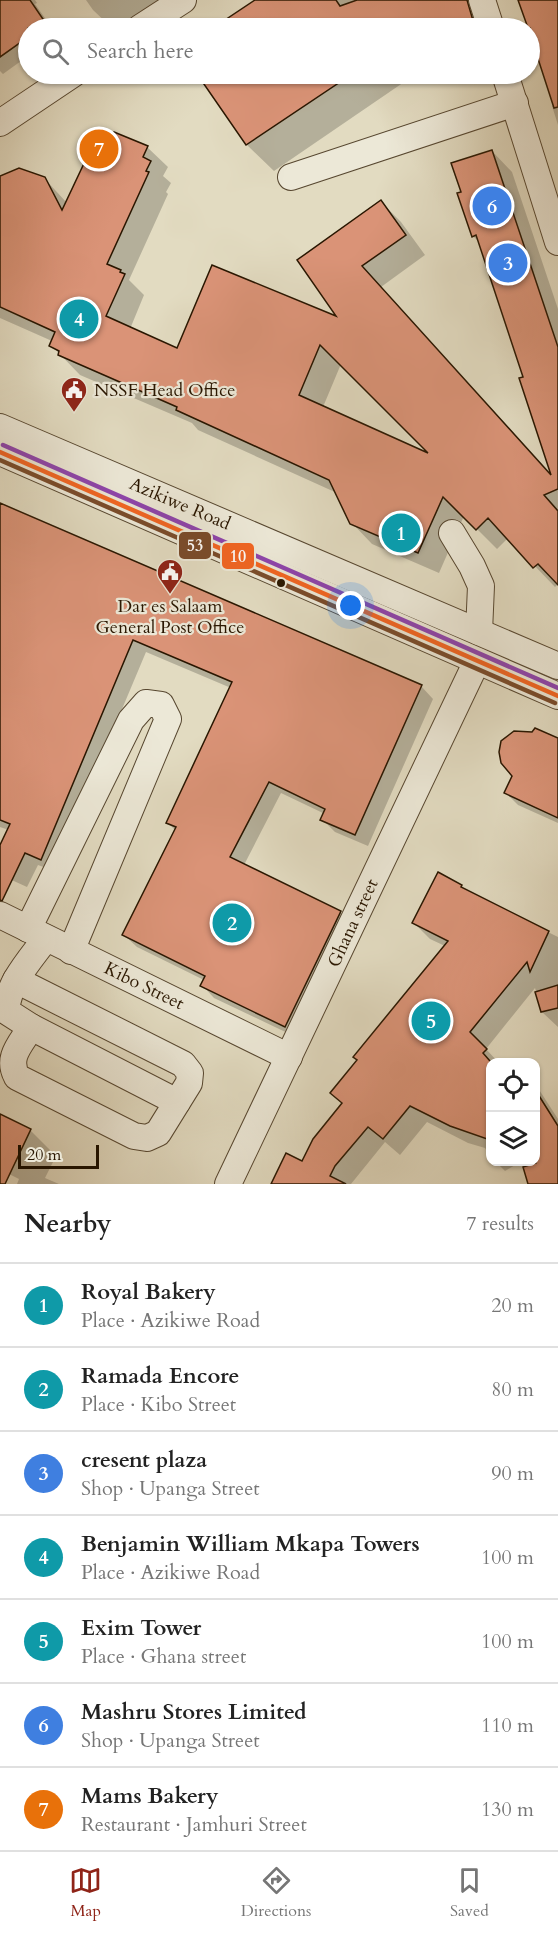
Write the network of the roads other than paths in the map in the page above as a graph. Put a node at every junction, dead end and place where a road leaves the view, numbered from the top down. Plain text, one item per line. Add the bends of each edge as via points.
1 (183, 0) edge
2 (482, 0) edge
3 (155, 18) edge
4 (488, 18) edge
5 (58, 84) edge
6 (508, 84) edge
7 (514, 103) junction
8 (0, 123) edge
9 (291, 177) dead end
10 (558, 242) edge
11 (0, 427) edge
12 (0, 452) edge
13 (452, 533) dead end
14 (479, 632) junction
15 (477, 661) junction
16 (558, 666) edge
17 (558, 696) edge
18 (0, 915) edge
19 (37, 934) junction
20 (71, 951) junction
21 (16, 980) junction
22 (31, 1027) junction
23 (289, 1057) junction
24 (177, 1102) junction
25 (228, 1184) edge

1 - 3 street
2 - 4 street
5 - 8 street
6 - 7 street
7 - 9 street
7 - 10 street
11 - 14 street, Azikiwe Road
12 - 15 street, Azikiwe Road
13 - 14 street via 481,586
14 - 16 street, Azikiwe Road
15 - 17 street, Azikiwe Road
15 - 23 street, Ghana street
18 - 19 street, Kibo Street
19 - 20 street, Kibo Street
19 - 20 street via 131,720 146,703 161,705 168,719
19 - 21 street
20 - 23 street, Kibo Street
21 - 22 street via 6,1011
21 - 24 street via 183,1064 190,1073 189,1083
22 - 24 street
22 - 24 street via 13,1057 17,1077 134,1136 147,1138 158,1132
23 - 25 street, Ghana street

